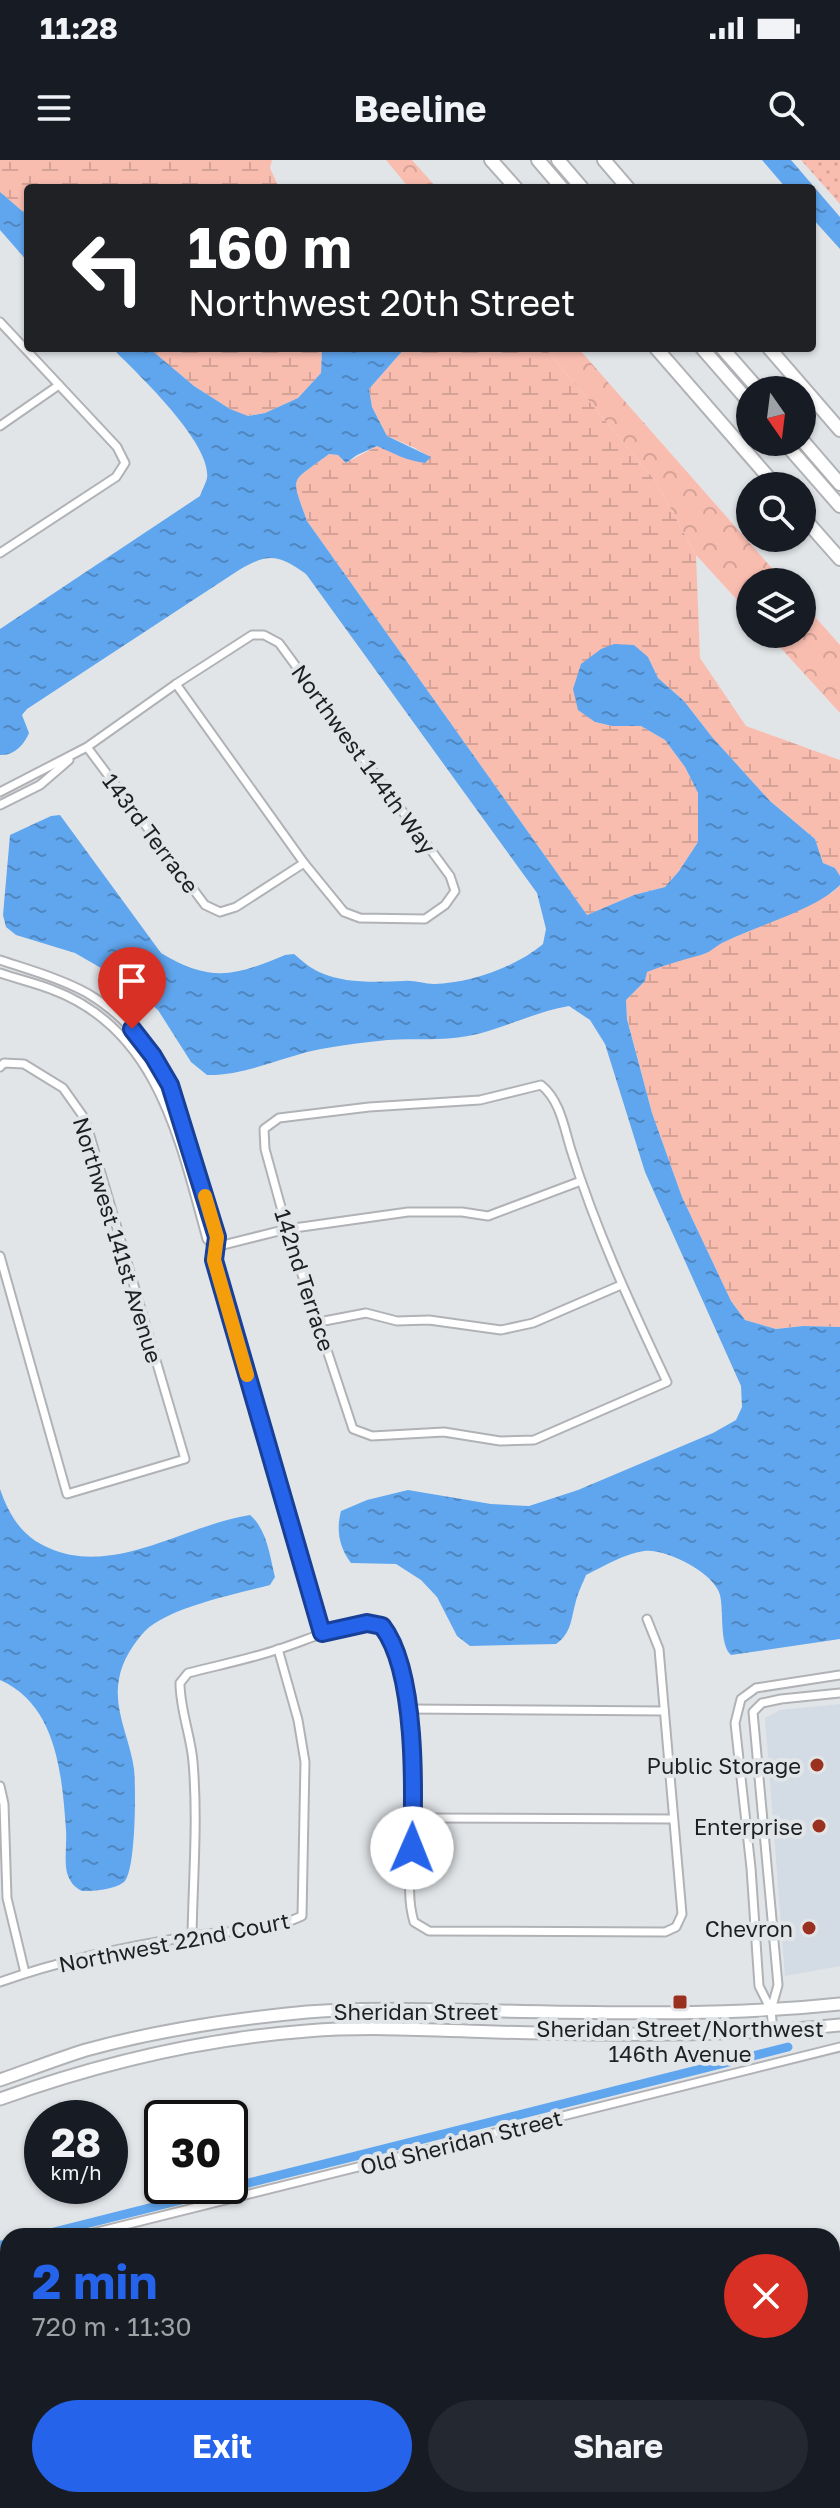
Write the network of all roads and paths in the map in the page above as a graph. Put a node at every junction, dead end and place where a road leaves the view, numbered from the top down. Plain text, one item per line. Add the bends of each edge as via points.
1 (491, 160) edge
2 (538, 160) edge
3 (558, 160) edge
4 (604, 160) edge
5 (512, 184) edge
6 (559, 184) edge
7 (579, 184) edge
8 (625, 184) edge
9 (0, 322) edge
10 (24, 348) edge
11 (28, 352) edge
12 (659, 352) edge
13 (705, 352) edge
14 (726, 352) edge
15 (772, 352) edge
16 (747, 376) edge
17 (59, 385) junction
18 (736, 387) edge
19 (0, 426) edge
20 (840, 430) edge
21 (796, 456) edge
22 (816, 456) edge
23 (764, 472) edge
24 (840, 484) edge
25 (840, 506) edge
26 (816, 532) edge
27 (0, 553) edge
28 (840, 559) edge
29 (176, 684) junction
30 (87, 747) junction
31 (73, 755) junction
32 (0, 792) edge
33 (0, 805) edge
34 (304, 863) junction
35 (0, 960) edge
36 (0, 973) edge
37 (2, 1065) edge
38 (581, 1181) junction
39 (287, 1229) junction
40 (215, 1247) junction
41 (0, 1256) edge
42 (621, 1285) junction
43 (319, 1322) junction
44 (647, 1619) dead end
45 (322, 1633) junction
46 (278, 1649) junction
47 (840, 1675) edge
48 (840, 1693) edge
49 (410, 1709) junction
50 (664, 1711) junction
51 (0, 1786) edge
52 (413, 1818) junction
53 (673, 1819) junction
54 (192, 1936) junction
55 (25, 1973) junction
56 (0, 1982) edge
57 (840, 2004) edge
58 (771, 2010) junction
59 (840, 2025) edge
60 (773, 2031) junction
61 (840, 2047) edge
62 (0, 2080) edge
63 (0, 2099) edge
64 (113, 2228) edge

1 - 5 highway
2 - 6 highway
3 - 7 highway
4 - 8 highway
9 - 10 street
11 - 17 street
12 - 23 highway
13 - 18 highway
14 - 16 highway
15 - 20 highway
17 - 19 street
17 - 27 street via 117,447 125,463 116,477
21 - 25 highway
22 - 24 highway
26 - 28 highway
29 - 30 street
29 - 34 street
29 - 34 street, Northwest 144th Way via 252,635 279,643 450,876 455,891 425,919 360,918 344,912
30 - 31 street
30 - 34 street, 143rd Terrace via 205,905 220,912 236,907
31 - 32 street
31 - 33 street via 40,785
35 - 40 street via 85,993 118,1016 144,1044 176,1100 217,1237
36 - 40 street via 73,1000 134,1050 165,1104 207,1239
37 - 41 street, Northwest 141st Avenue via 24,1064 63,1088 85,1119 185,1459 67,1494
38 - 39 street via 488,1216 408,1212
38 - 39 street, 142nd Terrace via 554,1095 541,1085 480,1100 279,1118 264,1129 265,1149
38 - 42 street
39 - 40 street
39 - 43 street, 142nd Terrace
40 - 45 street via 214,1260
42 - 43 street via 533,1323 501,1330 397,1321 366,1313
42 - 43 street, 142nd Terrace via 667,1382 534,1440 500,1441 444,1432 372,1436 353,1429
44 - 50 street via 659,1649
45 - 46 street
45 - 49 street via 367,1623 382,1626 391,1638
46 - 54 street via 188,1673 180,1683 193,1760
46 - 54 street, Northwest 22nd Court via 305,1762 302,1916 285,1924
47 - 58 street via 756,1688 741,1699 735,1723 759,1986
48 - 58 street via 762,1703 753,1712 778,1985
49 - 50 street
49 - 52 street
50 - 53 street
51 - 55 street via 7,1898
52 - 53 street
52 - 53 street via 409,1908 414,1922 429,1931 665,1932 676,1927 682,1914
54 - 55 street, Northwest 22nd Court
55 - 56 street, Northwest 22nd Court
57 - 58 main road, Sheridan Street
58 - 60 street
58 - 62 main road, Sheridan Street via 310,2012 173,2030 86,2050
59 - 60 main road, Sheridan Street
60 - 63 main road, Sheridan Street via 310,2030 176,2048 88,2069
61 - 64 street, Old Sheridan Street

